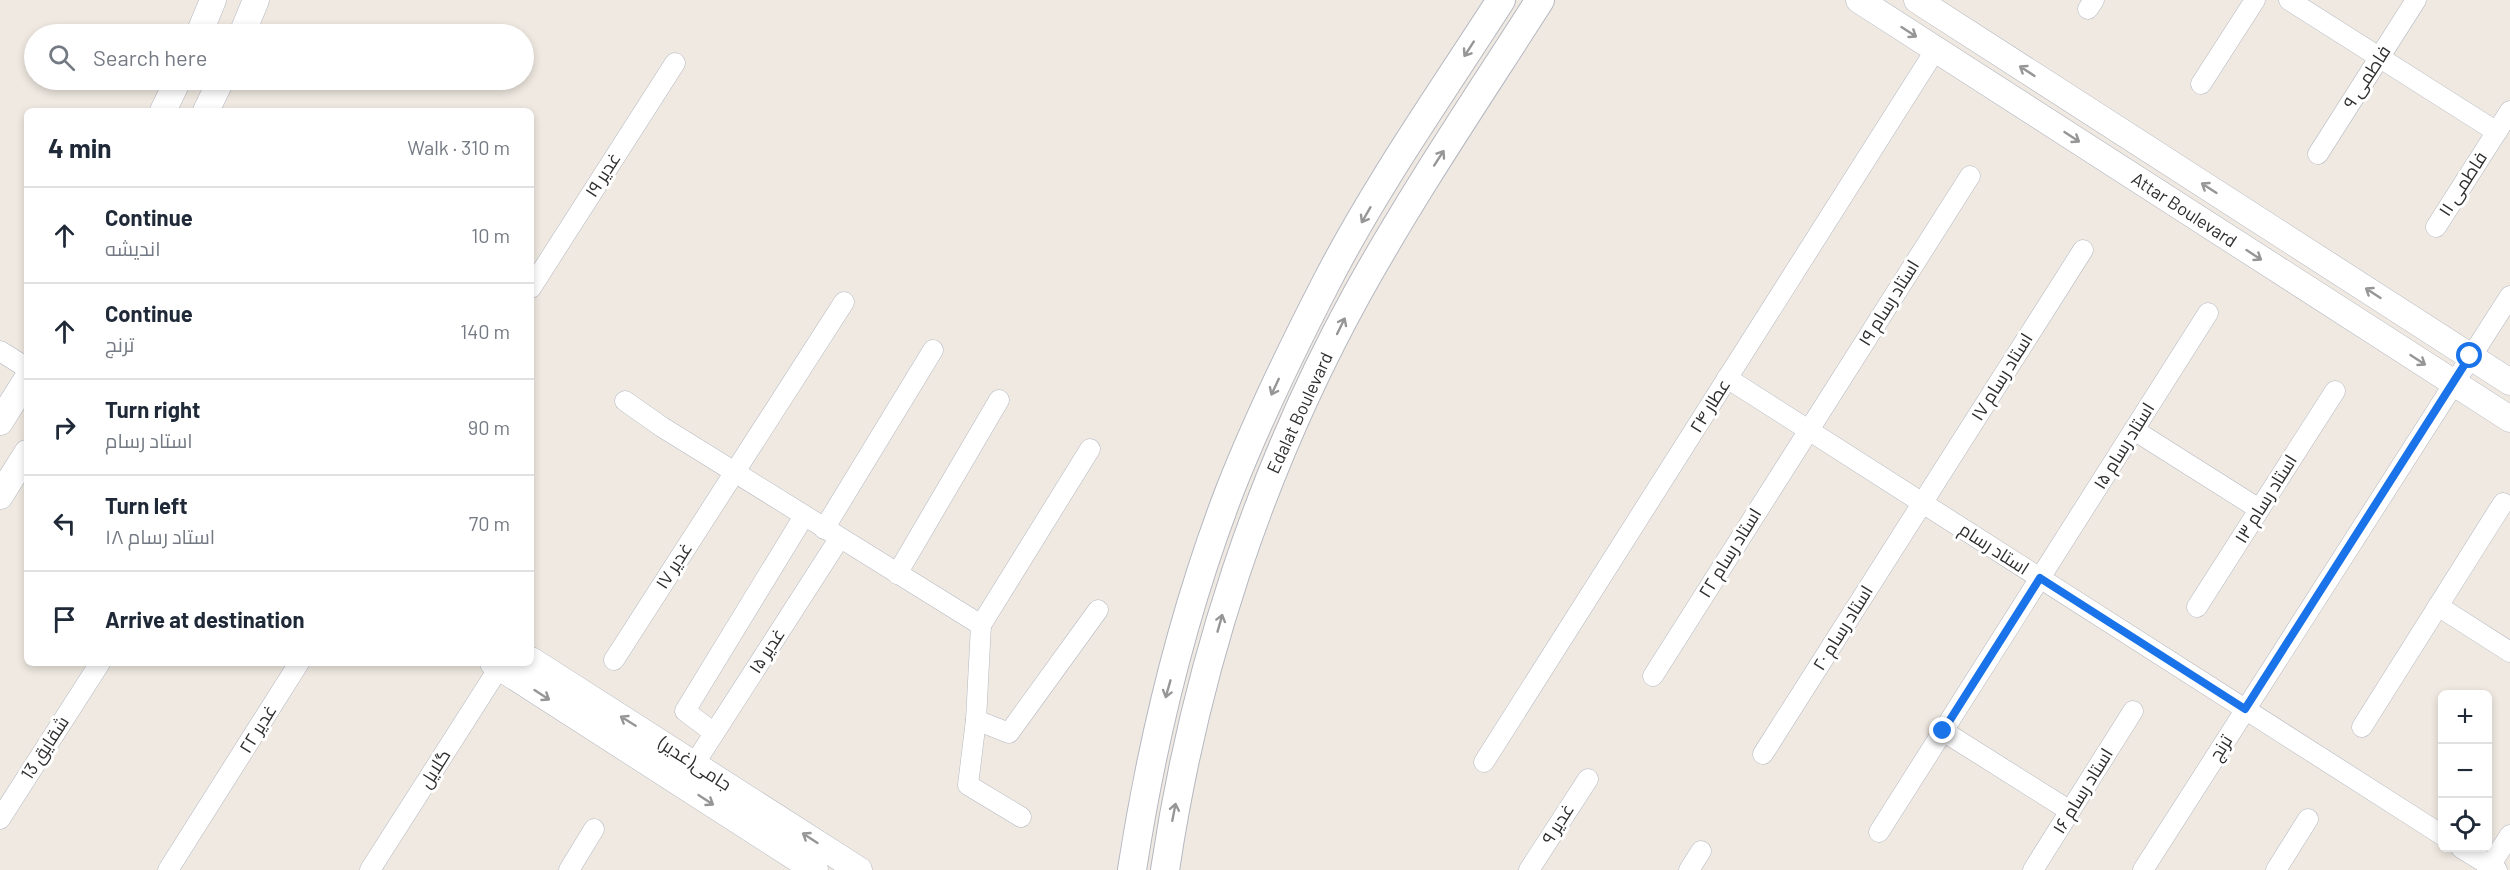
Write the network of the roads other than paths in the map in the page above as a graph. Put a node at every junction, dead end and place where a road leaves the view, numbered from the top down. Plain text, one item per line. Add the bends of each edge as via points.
1 (213, 0) edge
2 (256, 0) edge
3 (1501, 0) edge
4 (1540, 0) edge
5 (1859, 0) edge
6 (1917, 0) edge
7 (2255, 0) edge
8 (2289, 0) edge
9 (2416, 0) edge
10 (203, 24) edge
11 (246, 24) edge
12 (1936, 50) junction
13 (2380, 57) junction
14 (675, 63) dead end
15 (2201, 84) dead end
16 (173, 90) edge
17 (216, 90) edge
18 (164, 108) edge
19 (207, 108) edge
20 (2510, 111) edge
21 (2497, 132) junction
22 (2318, 154) dead end
23 (1970, 176) dead end
24 (2436, 227) dead end
25 (2083, 250) dead end
26 (534, 283) edge
27 (2510, 296) edge
28 (844, 302) dead end
29 (2208, 313) dead end
30 (933, 350) dead end
31 (0, 351) edge
32 (2470, 356) junction
33 (24, 366) edge
34 (1727, 378) junction
35 (2453, 382) junction
36 (2510, 382) edge
37 (24, 384) edge
38 (2335, 390) dead end
39 (999, 400) dead end
40 (625, 401) dead end
41 (2510, 419) edge
42 (0, 422) edge
43 (1808, 430) junction
44 (2134, 430) junction
45 (1090, 449) dead end
46 (24, 458) edge
47 (735, 473) junction
48 (0, 496) edge
49 (1922, 503) junction
50 (2503, 503) dead end
51 (2259, 509) junction
52 (804, 516) junction
53 (832, 534) junction
54 (897, 574) junction
55 (2040, 578) junction
56 (2438, 606) junction
57 (2197, 607) dead end
58 (1098, 610) dead end
59 (981, 625) junction
60 (2510, 652) edge
61 (614, 660) dead end
62 (534, 662) edge
63 (98, 666) edge
64 (297, 666) edge
65 (497, 666) edge
66 (501, 666) edge
67 (1653, 676) dead end
68 (2245, 709) junction
69 (2133, 711) dead end
70 (976, 720) junction
71 (2362, 727) dead end
72 (1943, 731) junction
73 (714, 733) junction
74 (1763, 754) dead end
75 (1484, 762) dead end
76 (695, 763) junction
77 (1587, 779) dead end
78 (2070, 811) junction
79 (1021, 817) dead end
80 (0, 819) edge
81 (2308, 819) dead end
82 (594, 830) dead end
83 (1879, 832) dead end
84 (2438, 833) edge
85 (2510, 835) edge
86 (1701, 851) dead end
87 (2467, 852) edge
88 (2491, 869) edge
89 (168, 870) edge
90 (370, 870) edge
91 (569, 870) edge
92 (815, 870) edge
93 (859, 870) edge
94 (1132, 870) edge
95 (1165, 870) edge
96 (1529, 870) edge
97 (1689, 870) edge
98 (2033, 870) edge
99 (2143, 870) edge
100 (2276, 870) edge

1 - 10 street
2 - 11 street
3 -> 94 main road, Edalat Boulevard via 1390,173 1328,279 1230,490 1164,703
95 -> 4 main road, Edalat Boulevard via 1196,710 1223,614 1261,502 1298,414 1357,295
5 -> 12 street, Attar Boulevard
32 -> 6 street, Attar Boulevard
7 - 15 street
8 - 13 street
9 - 13 street, فاطمی ۹
12 - 34 street, عطار ۲۴
12 -> 35 street, Attar Boulevard
13 - 21 street
13 - 22 street, فاطمی ۹
14 - 26 street, غدیر ۱۹
16 - 18 street
17 - 19 street
20 - 21 street, فاطمی ۱۱
21 - 24 street, فاطمی ۱۱
23 - 43 street, استاد رسام ۱۹
25 - 49 street, استاد رسام ۱۷
27 - 32 street, ترنج
28 - 47 street, غدیر ۱۷
29 - 44 street, استاد رسام ۱۵
30 - 53 street, غدیر ۱۵
31 - 33 street
32 - 35 street, ترنج
32 - 36 street, Attar Boulevard
34 - 43 street, استاد رسام
34 - 75 street, عطار ۲۴
35 - 41 street, Attar Boulevard
35 - 68 street, ترنج
37 - 42 street
38 - 51 street, استاد رسام ۱۳
39 - 54 street
40 - 47 street
43 - 49 street, استاد رسام
43 - 67 street, استاد رسام ۲۲
44 - 51 street
44 - 55 street, استاد رسام ۱۵
45 - 59 street
46 - 48 street
47 - 52 street
47 - 61 street, غدیر ۱۷
49 - 55 street, استاد رسام
49 - 74 street, استاد رسام ۲۰
50 - 56 street
51 - 57 street, استاد رسام ۱۳
52 - 53 street
52 - 73 street via 685,711
53 - 54 street
53 - 73 street, غدیر ۱۵
54 - 59 street
55 - 68 street, استاد رسام
55 - 72 street, استاد رسام ۱۵
56 - 60 street
56 - 71 street
58 - 70 street via 1009,733
59 - 70 street
76 -> 62 street, جامی(غدیر)
63 - 80 street, شقایق 13
64 - 89 street, غدیر ۲۲
65 - 90 street, گلایل
66 -> 92 street, جامی(غدیر)
68 - 84 street, استاد رسام
68 - 99 street, ترنج
69 - 78 street, استاد رسام ۱۶
70 - 79 street via 968,785
72 - 78 street
72 - 83 street, استاد رسام ۱۵
73 - 76 street, غدیر ۱۵
93 -> 76 street, جامی(غدیر)
77 - 96 street, غدیر ۹
78 - 98 street, استاد رسام ۱۶
81 - 100 street
82 - 91 street
85 - 88 street
86 - 97 street
87 - 88 street

